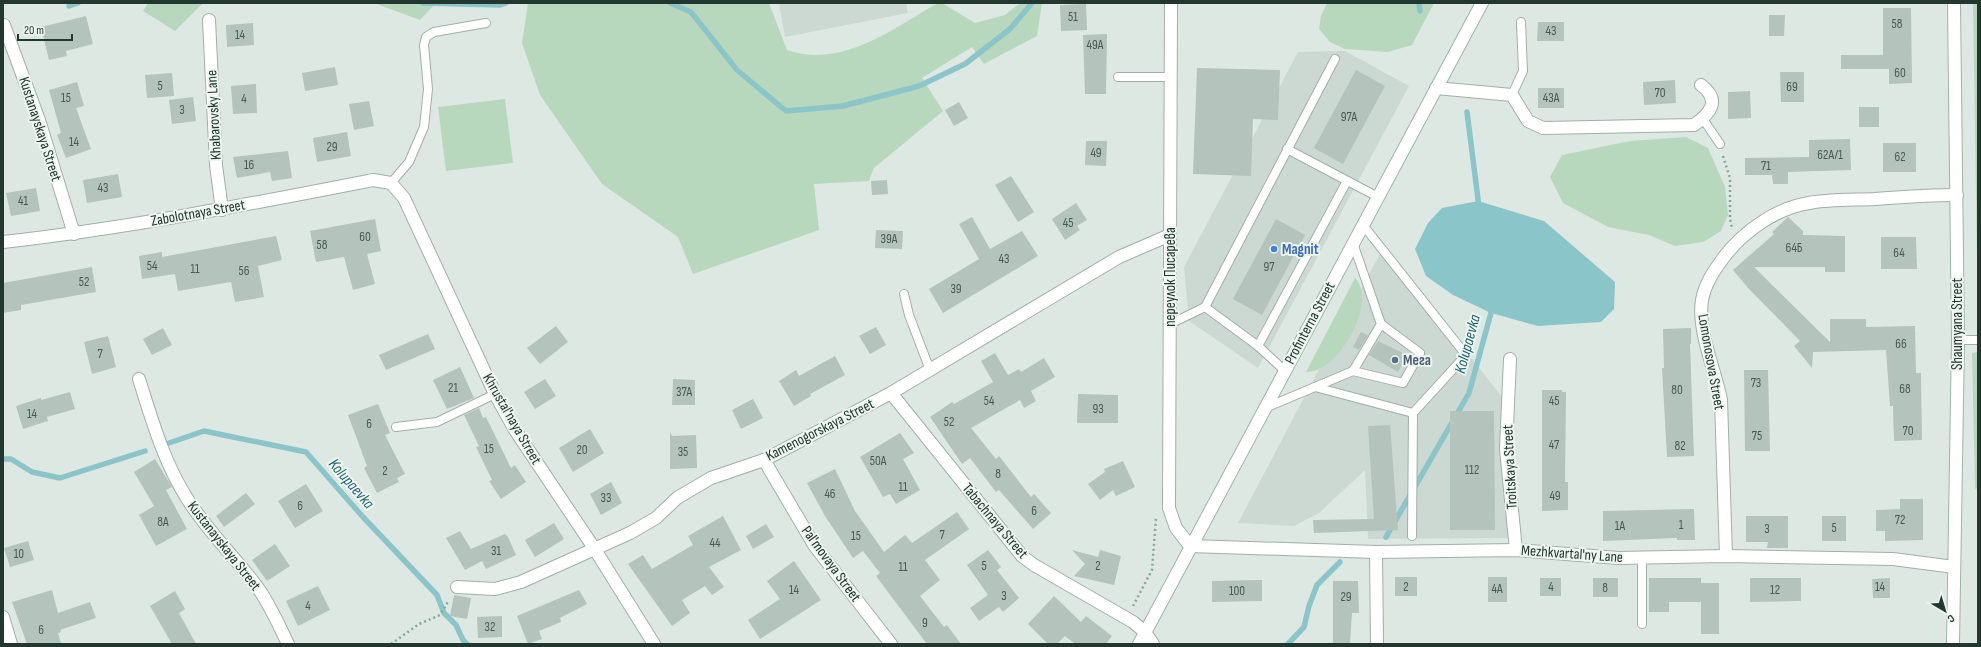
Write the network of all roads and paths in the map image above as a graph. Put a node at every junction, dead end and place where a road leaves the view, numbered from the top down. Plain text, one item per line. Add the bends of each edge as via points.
1 (1171, 3) edge
2 (1482, 3) edge
3 (1954, 3) edge
4 (209, 20) dead end
5 (1521, 22) dead end
6 (486, 23) dead end
7 (4, 25) dead end
8 (1335, 59) dead end
9 (1118, 77) dead end
10 (1171, 77) junction
11 (1701, 85) dead end
12 (1436, 88) junction
13 (1512, 95) junction
14 (1703, 118) junction
15 (1720, 144) joint
16 (1287, 149) junction
17 (1347, 181) junction
18 (391, 183) junction
19 (1957, 195) junction
20 (1378, 197) junction
21 (222, 210) junction
22 (1363, 225) junction
23 (74, 234) junction
24 (1170, 235) junction
25 (3, 242) edge
26 (1736, 242) junction
27 (1353, 243) junction
28 (904, 294) dead end
29 (1205, 306) junction
30 (1170, 324) junction
31 (1381, 324) junction
32 (1958, 340) junction
33 (1978, 340) edge
34 (1258, 346) junction
35 (1510, 359) dead end
36 (930, 370) junction
37 (1284, 370) junction
38 (1353, 371) junction
39 (139, 379) dead end
40 (1315, 387) junction
41 (891, 393) junction
42 (495, 394) junction
43 (1264, 408) junction
44 (1413, 413) junction
45 (396, 427) dead end
46 (764, 460) junction
47 (1156, 516) dead end
48 (1412, 536) dead end
49 (1190, 546) junction
50 (594, 548) junction
51 (1516, 550) junction
52 (1376, 552) junction
53 (1726, 556) junction
54 (1642, 557) junction
55 (1954, 567) junction
56 (457, 587) dead end
57 (447, 606) dead end
58 (3, 617) edge
59 (1133, 622) junction
60 (1642, 624) dead end
61 (1145, 632) junction
62 (11, 644) edge
63 (288, 644) edge
64 (391, 644) edge
65 (654, 644) edge
66 (890, 644) edge
67 (1139, 644) edge
68 (1153, 644) edge
69 (1377, 644) edge
70 (1952, 644) edge

1 - 10 street, переулок Писарева
2 - 12 street, Profinterna Street
3 - 19 street, Shaumyana Street
4 - 21 street, Khabarovsky Lane via 216,165
5 - 13 lane via 1523,71
6 - 18 lane via 434,32 426,37 424,45 428,89 424,127 409,162
7 - 23 street, Kustanayskaya Street via 39,120
8 - 16 lane
9 - 10 lane
10 - 24 street, переулок Писарева
11 - 14 street via 1713,98 1710,109
12 - 13 street
12 - 20 street, Profinterna Street
13 - 14 street via 1528,121 1543,128 1694,125
14 - 15 lane
15 - 26 path via 1730,178 1730,219
16 - 17 lane
16 - 29 lane
17 - 20 lane
17 - 34 lane
18 - 21 street, Zabolotnaya Street via 373,180
18 - 42 street, Khrustal'naya Street via 404,198
19 - 26 street, Lomonosova Street via 1808,203 1792,207 1767,219
19 - 32 street, Shaumyana Street
20 - 22 street, Profinterna Street
21 - 23 street, Zabolotnaya Street
22 - 27 street, Profinterna Street
22 - 44 lane via 1466,355
23 - 25 street, Zabolotnaya Street
24 - 30 street, переулок Писарева
24 - 36 street, Kamenogorskaya Street via 1118,257
26 - 53 street, Lomonosova Street via 1706,283 1701,319 1721,400
27 - 31 lane
27 - 37 street, Profinterna Street
28 - 36 lane via 909,315
29 - 30 lane
29 - 34 lane
30 - 49 street, переулок Писарева via 1169,508 1176,528
31 - 38 lane
31 - 38 lane via 1420,353 1403,383
32 - 33 lane
32 - 55 street, Shaumyana Street
34 - 37 lane
35 - 51 street, Troitskaya Street via 1506,449
36 - 41 street, Kamenogorskaya Street
37 - 43 street, Profinterna Street
38 - 40 lane
39 - 63 street, Kustanayskaya Street via 163,451 186,499 208,530 258,588
40 - 43 lane
40 - 44 lane
41 - 46 street, Kamenogorskaya Street
41 - 59 street, Tabachnaya Street via 1022,556
42 - 45 lane via 437,422
42 - 50 street, Khrustal'naya Street via 515,430
43 - 49 street, Profinterna Street
44 - 48 lane
46 - 50 street, Kamenogorskaya Street via 711,478 678,498 656,518 630,533
46 - 66 street, Pal'movaya Street via 814,545
47 - 59 path via 1152,570 1131,609
49 - 52 street, Mezhkvartal'ny Lane
49 - 61 street, Profinterna Street
50 - 56 street, Kamenogorskaya Street via 521,582 495,589
50 - 65 street, Khrustal'naya Street
51 - 52 street, Mezhkvartal'ny Lane
51 - 54 street, Mezhkvartal'ny Lane via 1618,558
52 - 69 street
53 - 54 street, Mezhkvartal'ny Lane
53 - 55 street, Mezhkvartal'ny Lane via 1894,559
54 - 60 lane
55 - 70 street, Shaumyana Street
57 - 64 path via 440,615 419,624
58 - 62 street
59 - 61 street, Tabachnaya Street
61 - 67 street, Profinterna Street
61 - 68 street, Tabachnaya Street

